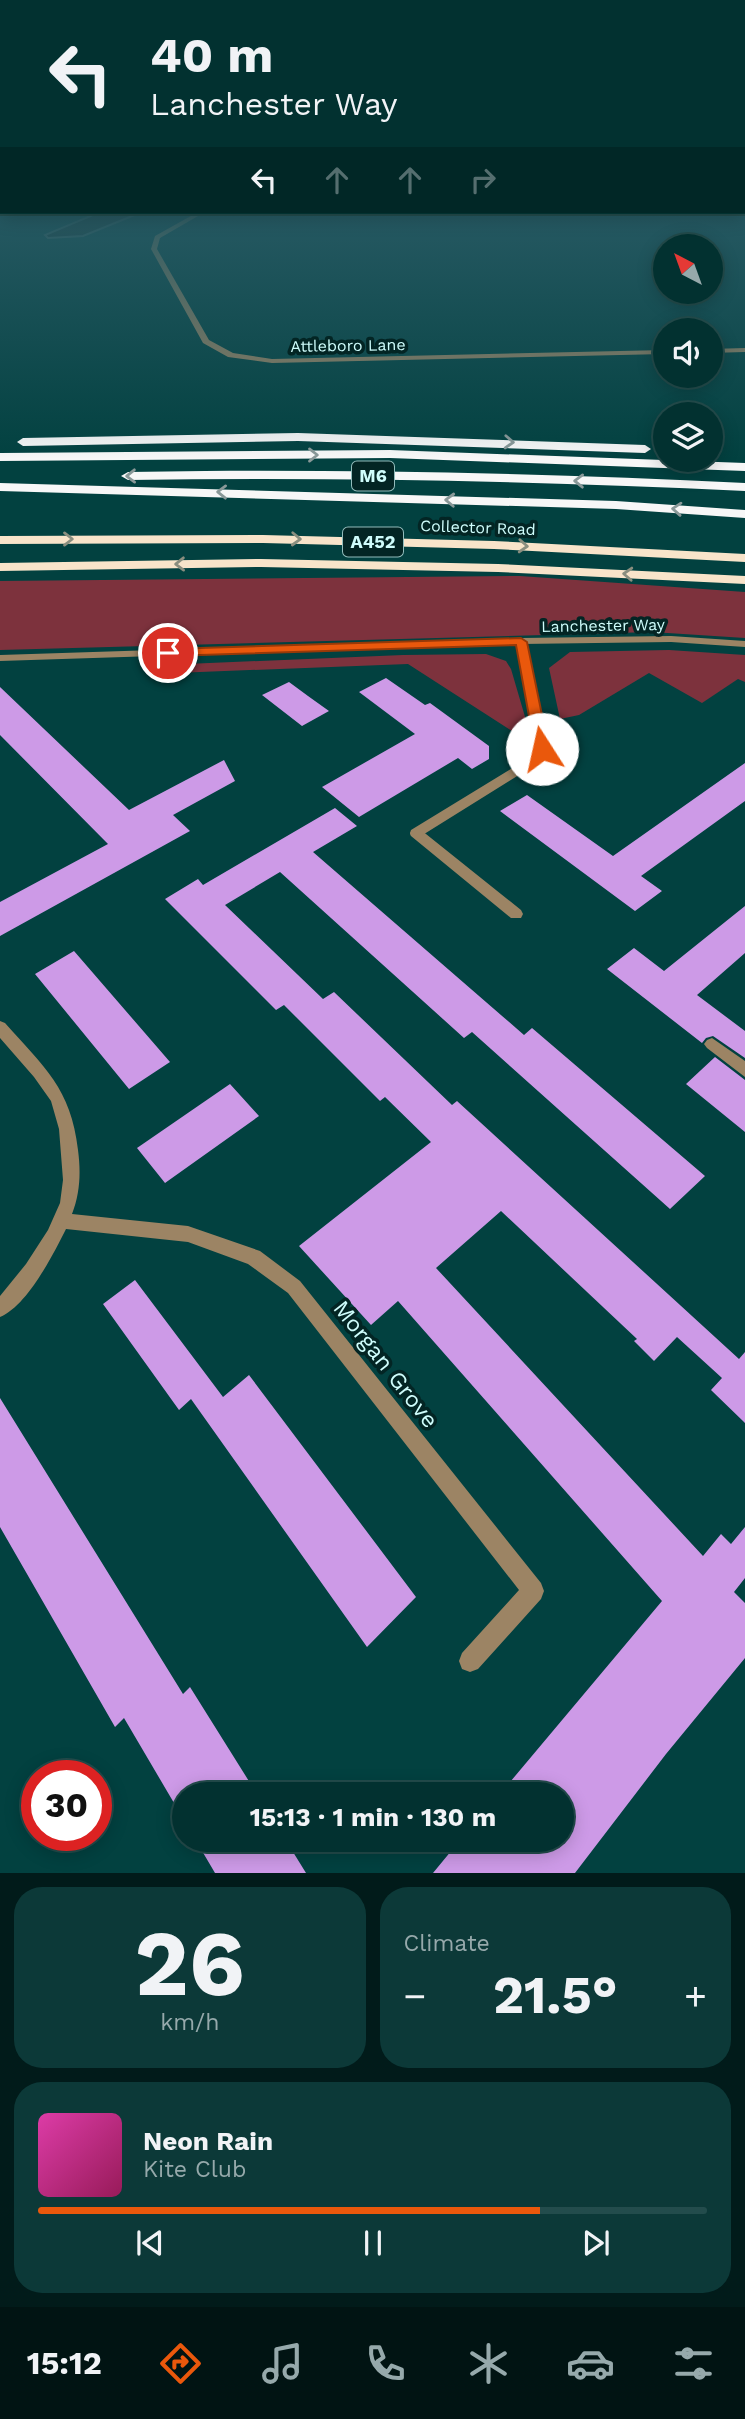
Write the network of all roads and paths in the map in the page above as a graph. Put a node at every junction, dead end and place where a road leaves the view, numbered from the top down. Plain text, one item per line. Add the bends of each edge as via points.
1 (172, 284) edge
2 (745, 350) edge
3 (723, 351) edge
4 (653, 352) edge
5 (0, 443) edge
6 (653, 450) edge
7 (723, 453) edge
8 (745, 454) edge
9 (0, 457) edge
10 (745, 467) edge
11 (0, 479) edge
12 (0, 487) edge
13 (745, 487) edge
14 (745, 514) edge
15 (0, 540) edge
16 (745, 558) edge
17 (0, 567) edge
18 (745, 580) edge
19 (521, 642) junction
20 (745, 644) edge
21 (0, 659) edge
22 (516, 914) dead end
23 (0, 1027) edge
24 (712, 1044) dead end
25 (745, 1070) edge
26 (61, 1221) junction
27 (0, 1308) edge
28 (470, 1661) dead end

1 - 4 street, Attleboro Lane via 206,341 231,355 272,361
2 - 3 street
5 -> 6 highway via 298,437
7 - 8 highway
9 -> 10 highway, M6 via 390,454
13 -> 11 highway, M6 via 262,474
14 -> 12 highway via 616,505
15 -> 16 highway, Collector Road / A452 via 263,539
18 -> 17 highway, A452 via 261,563
19 - 20 street, Lanchester Way via 671,639
19 - 21 street, Lanchester Way
19 - 22 street via 542,749 531,762 416,833
23 - 26 street via 58,1097 67,1126 71,1189
24 - 25 street
26 - 27 street via 36,1265
26 - 28 street, Morgan Grove via 188,1234 254,1256 294,1287 533,1591

